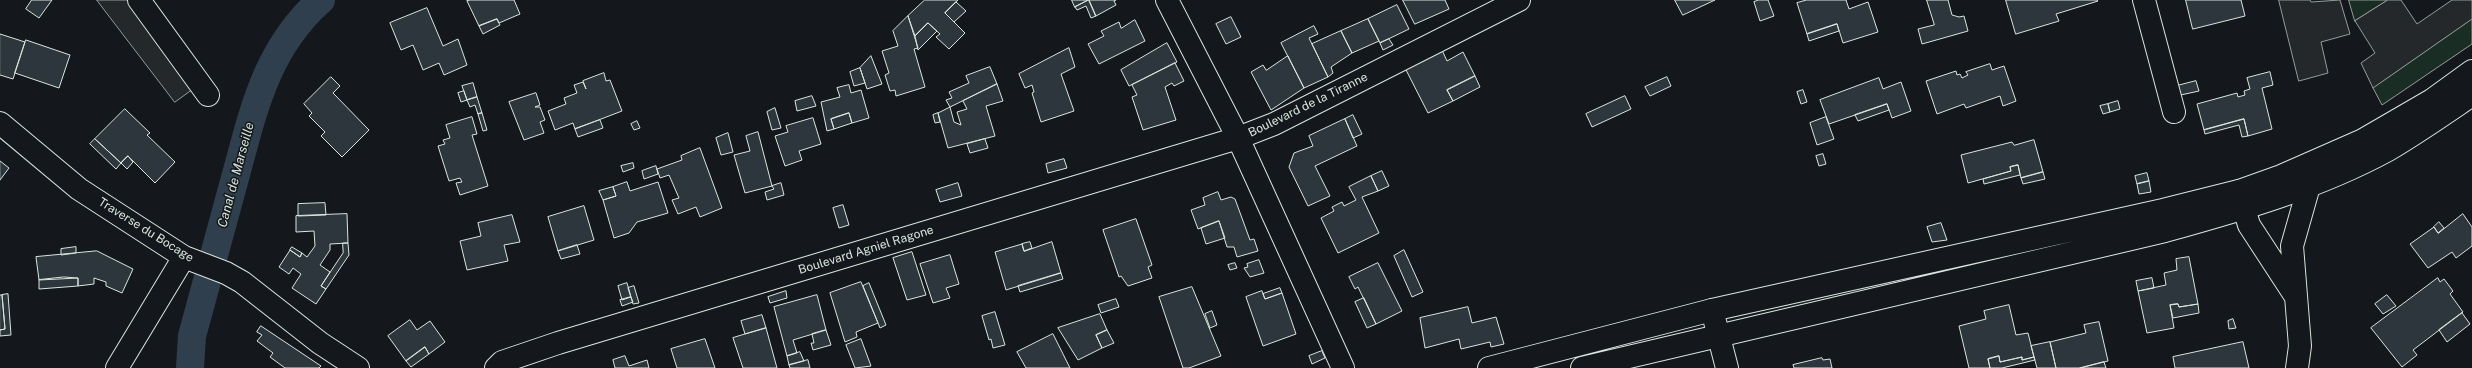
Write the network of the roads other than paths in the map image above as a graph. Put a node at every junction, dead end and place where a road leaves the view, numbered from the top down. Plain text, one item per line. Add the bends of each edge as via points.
1 (139, 0) edge
2 (1167, 0) edge
3 (1519, 0) edge
4 (2144, 0) edge
5 (2472, 71) edge
6 (208, 94) dead end
7 (2472, 95) edge
8 (2174, 112) dead end
9 (0, 123) edge
10 (1238, 138) junction
11 (2309, 186) junction
12 (2242, 200) junction
13 (191, 260) junction
14 (2295, 295) junction
15 (1712, 310) junction
16 (1719, 335) junction
17 (117, 368) edge
18 (358, 368) edge
19 (496, 368) edge
20 (1343, 368) edge
21 (1489, 368) edge
22 (1582, 368) edge
23 (1727, 368) edge
24 (2297, 368) edge

1 - 6 street
2 - 10 street
3 - 10 street, Boulevard de la Tiranne via 1274,124
4 - 8 street
5 - 12 street via 2432,100 2363,140 2281,176
7 - 11 street via 2386,151
9 - 13 street, Traverse du Bocage via 79,189
10 - 19 street, Boulevard Agniel Ragone via 558,343 502,362
10 - 20 street, Boulevard de la Tiranne
11 - 12 street
11 - 14 street via 2292,246
12 - 14 street via 2249,225
12 - 15 street via 2163,210
12 - 16 street via 2165,231
13 - 17 street
13 - 18 street, Traverse du Bocage via 242,282 320,343
14 - 24 street via 2300,346
15 - 16 street
15 - 21 street
16 - 22 street
16 - 23 street

